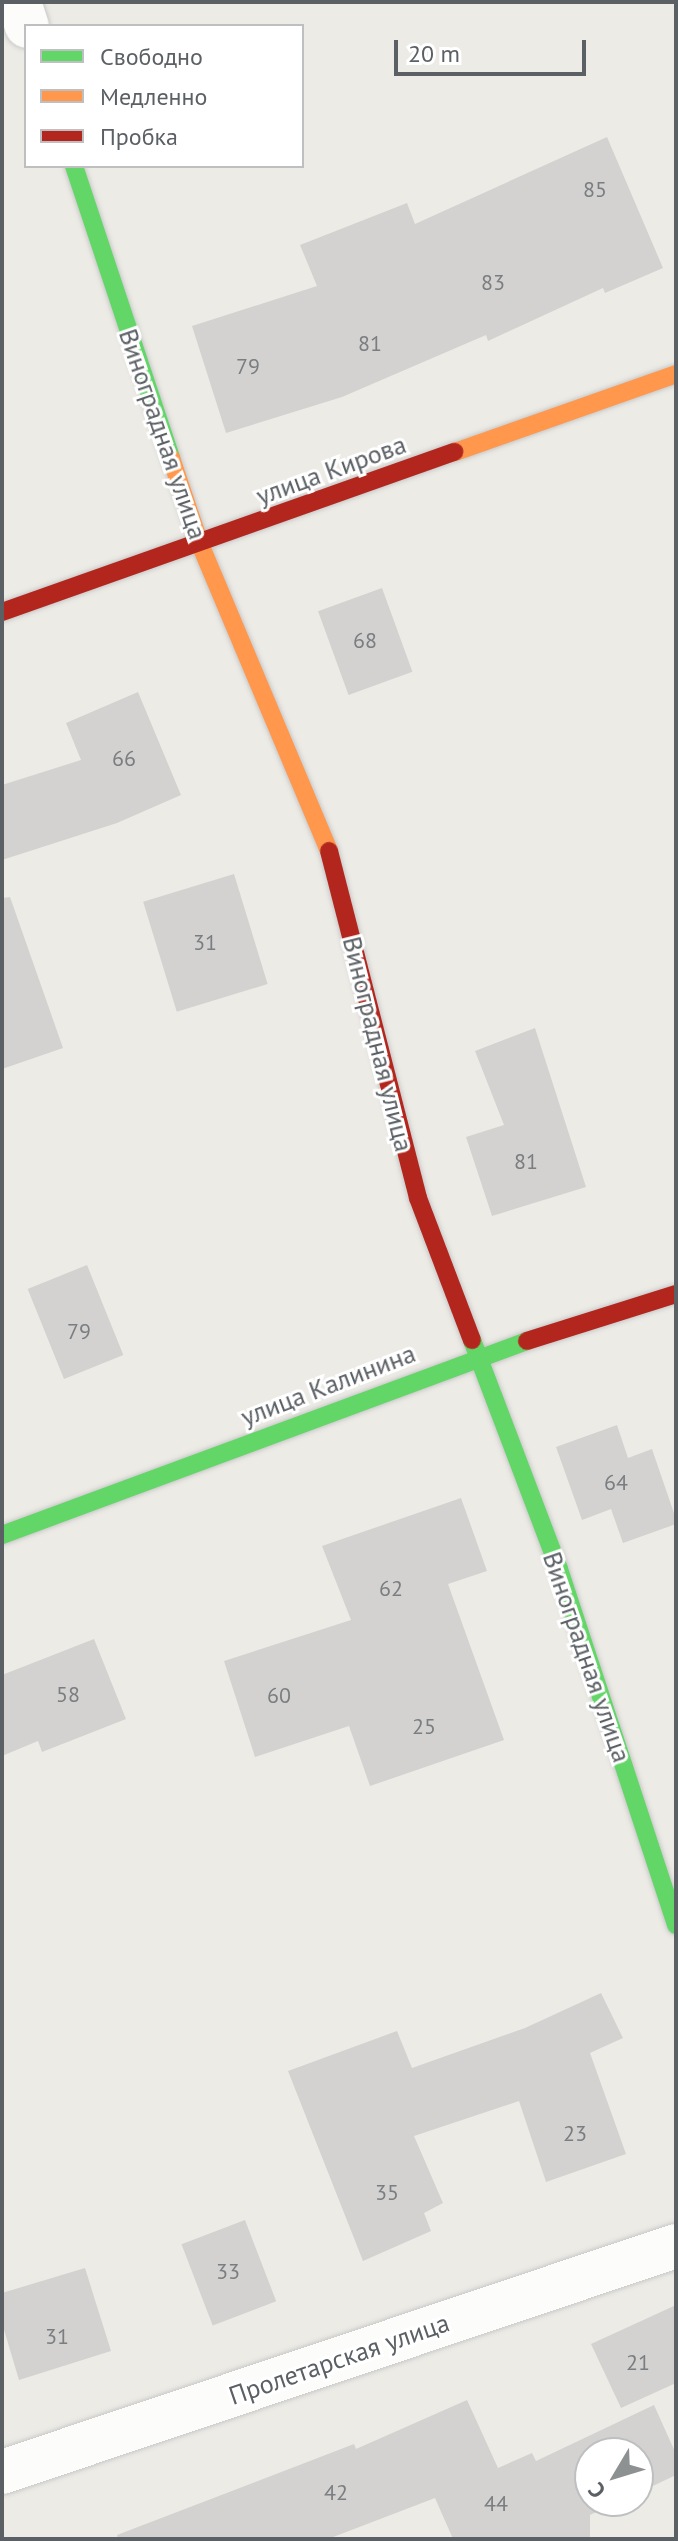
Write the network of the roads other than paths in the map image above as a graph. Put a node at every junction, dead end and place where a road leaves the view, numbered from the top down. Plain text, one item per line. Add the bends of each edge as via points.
1 (19, 2) edge
2 (26, 24) edge
3 (75, 168) edge
4 (676, 374) edge
5 (200, 544) junction
6 (2, 612) edge
7 (676, 1294) edge
8 (476, 1357) junction
9 (2, 1535) edge
10 (676, 1925) edge
11 (676, 2246) edge
12 (2, 2472) edge

1 - 2 street
3 - 5 street, Виноградная улица
4 - 5 street, улица Кирова
5 - 6 street, улица Кирова
5 - 8 street, Виноградная улица via 325,836 418,1198
7 - 8 street, улица Калинина
8 - 9 street, улица Калинина
8 - 10 street, Виноградная улица via 559,1569
11 - 12 street, Пролетарская улица

